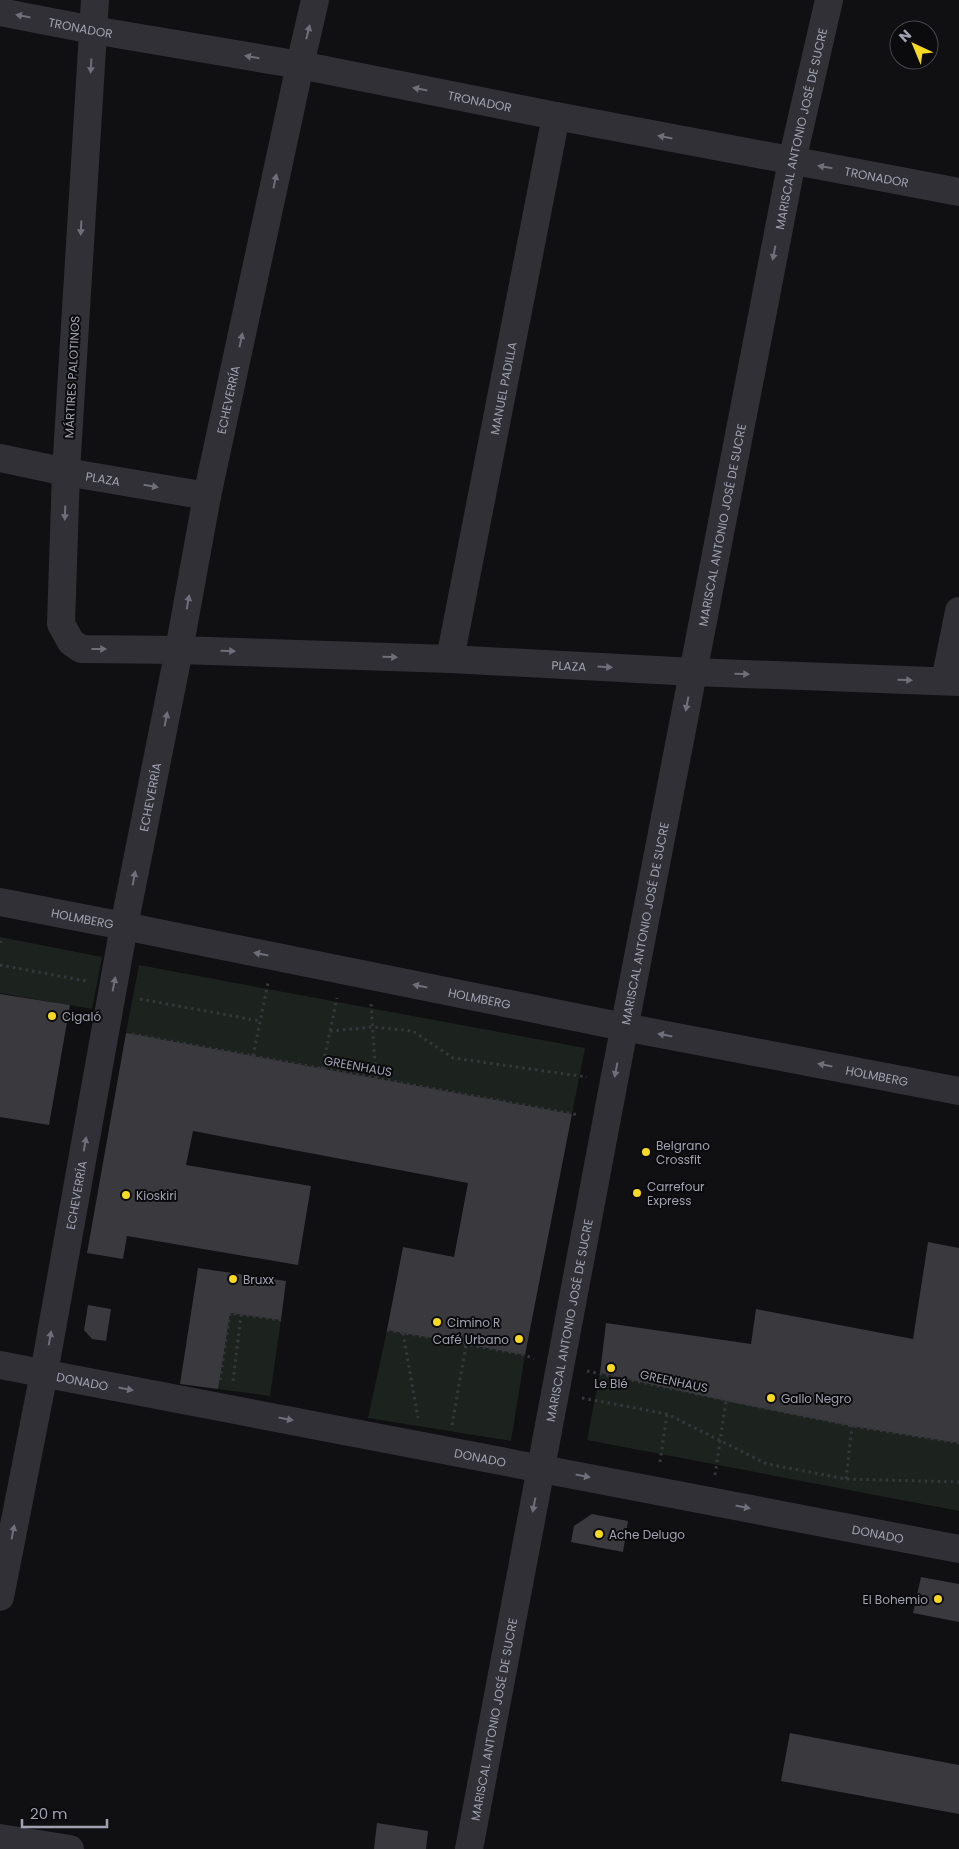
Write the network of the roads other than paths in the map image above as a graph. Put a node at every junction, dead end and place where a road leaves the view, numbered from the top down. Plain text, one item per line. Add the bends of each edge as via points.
1 (95, 0) edge
2 (315, 0) edge
3 (829, 0) edge
4 (0, 12) edge
5 (93, 30) junction
6 (300, 65) junction
7 (556, 116) junction
8 (792, 161) junction
9 (959, 192) edge
10 (0, 458) edge
11 (66, 472) junction
12 (207, 496) junction
13 (959, 611) edge
14 (179, 650) junction
15 (450, 659) junction
16 (694, 672) junction
17 (952, 681) edge
18 (0, 902) edge
19 (124, 926) junction
20 (624, 1028) junction
21 (959, 1091) edge
22 (0, 1364) edge
23 (44, 1373) junction
24 (541, 1468) junction
25 (959, 1549) edge
26 (0, 1597) edge
27 (0, 1838) edge
28 (70, 1849) edge
29 (469, 1849) edge

1 - 5 street, MÁRTIRES PALOTINOS
6 -> 2 street, ECHEVERRÍA
3 - 8 street, MARISCAL ANTONIO JOSÉ DE SUCRE
5 -> 4 street, TRONADOR
6 -> 5 street, TRONADOR
5 -> 11 street, MÁRTIRES PALOTINOS
7 -> 6 street, TRONADOR
12 -> 6 street, ECHEVERRÍA
8 -> 7 street, TRONADOR
7 - 15 street, MANUEL PADILLA
9 -> 8 street, TRONADOR
8 -> 16 street, MARISCAL ANTONIO JOSÉ DE SUCRE
10 - 11 street, PLAZA
11 -> 12 street, PLAZA
11 -> 14 street, MÁRTIRES PALOTINOS via 61,624 71,642 81,649
14 -> 12 street, ECHEVERRÍA
13 - 17 street
14 -> 15 street, PLAZA
19 -> 14 street, ECHEVERRÍA
15 -> 16 street, PLAZA
16 -> 17 street, PLAZA
16 -> 20 street, MARISCAL ANTONIO JOSÉ DE SUCRE
18 - 19 street, HOLMBERG
20 -> 19 street, HOLMBERG
23 -> 19 street, ECHEVERRÍA
21 -> 20 street, HOLMBERG
20 -> 24 street, MARISCAL ANTONIO JOSÉ DE SUCRE
22 - 23 street, DONADO
23 -> 24 street, DONADO
26 -> 23 street, ECHEVERRÍA
24 -> 25 street, DONADO
24 -> 29 street, MARISCAL ANTONIO JOSÉ DE SUCRE
27 - 28 street

